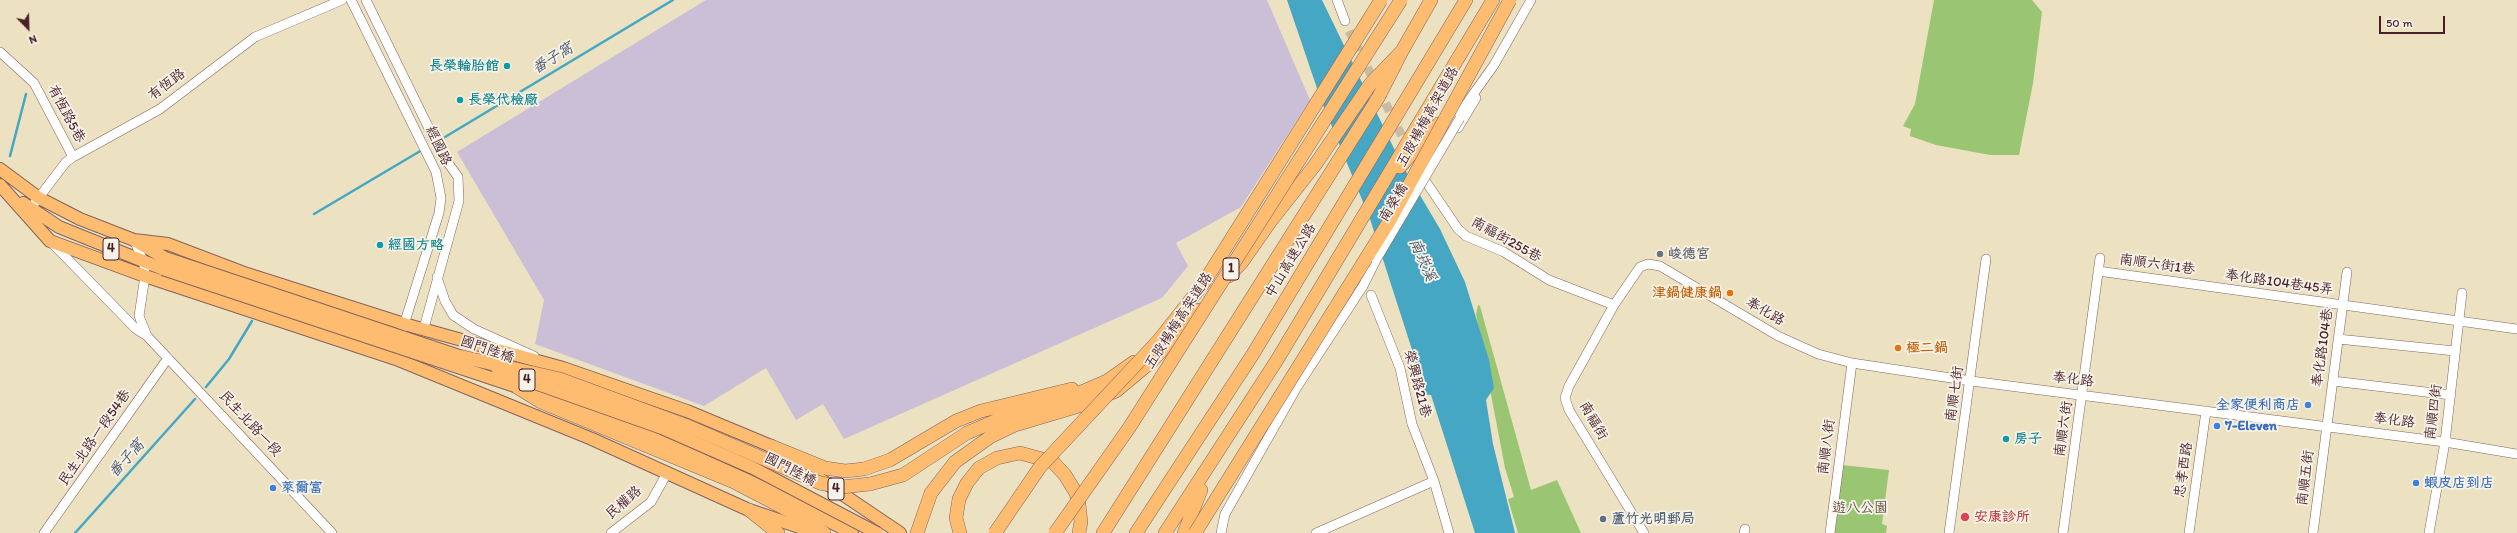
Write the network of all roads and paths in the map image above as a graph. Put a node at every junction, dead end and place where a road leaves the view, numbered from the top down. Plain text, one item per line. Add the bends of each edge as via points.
1 (342, 0) edge
2 (351, 0) edge
3 (366, 0) edge
4 (1337, 0) edge
5 (1381, 0) edge
6 (1400, 0) edge
7 (1431, 0) edge
8 (1466, 0) edge
9 (1493, 0) edge
10 (1510, 0) edge
11 (1516, 0) edge
12 (1531, 0) edge
13 (1345, 21) tunnel mouth
14 (1402, 50) junction
15 (0, 52) edge
16 (1494, 65) junction
17 (1407, 153) junction
18 (73, 157) junction
19 (0, 169) edge
20 (2, 187) edge
21 (39, 198) junction
22 (28, 212) junction
23 (69, 213) junction
24 (59, 228) junction
25 (134, 240) junction
26 (50, 241) junction
27 (2100, 258) dead end
28 (1986, 259) dead end
29 (144, 263) junction
30 (164, 264) junction
31 (1648, 264) joint
32 (2098, 271) junction
33 (2347, 272) dead end
34 (145, 276) junction
35 (437, 277) junction
36 (2212, 287) joint
37 (2462, 293) dead end
38 (1371, 295) dead end
39 (1614, 305) junction
40 (2343, 306) junction
41 (1195, 314) junction
42 (2459, 320) junction
43 (404, 324) junction
44 (424, 328) junction
45 (2517, 329) edge
46 (147, 336) junction
47 (2338, 339) junction
48 (2455, 351) junction
49 (463, 357) junction
50 (168, 358) junction
51 (396, 359) junction
52 (1852, 364) junction
53 (563, 368) junction
54 (1107, 381) junction
55 (1971, 381) junction
56 (2333, 381) junction
57 (515, 386) junction
58 (2450, 395) junction
59 (2083, 396) junction
60 (2206, 412) junction
61 (2326, 427) junction
62 (2445, 442) junction
63 (1224, 444) junction
64 (771, 446) junction
65 (2517, 454) edge
66 (667, 473) junction
67 (1434, 482) junction
68 (749, 510) junction
69 (44, 533) edge
70 (332, 533) edge
71 (611, 533) edge
72 (778, 533) edge
73 (817, 533) edge
74 (824, 533) edge
75 (852, 533) edge
76 (876, 533) edge
77 (900, 533) edge
78 (917, 533) edge
79 (960, 533) edge
80 (995, 533) edge
81 (1055, 533) edge
82 (1078, 533) edge
83 (1103, 533) edge
84 (1136, 533) edge
85 (1165, 533) edge
86 (1184, 533) edge
87 (1195, 533) edge
88 (1221, 533) edge
89 (1316, 533) edge
90 (1449, 533) edge
91 (1644, 533) edge
92 (1830, 533) edge
93 (1949, 533) edge
94 (2062, 533) edge
95 (2190, 533) edge
96 (2313, 533) edge
97 (2429, 533) edge

1 - 18 street, 有恆路 via 255,38 160,109
2 - 43 street, 經國路 via 436,172 441,198 439,212
3 - 35 street, 經國路 via 441,153 458,177 459,201
4 - 13 street
5 - 80 highway, bridge via 1203,284 1159,340 1040,467
6 - 81 highway, 五股楊梅高架道路 / 1, bridge via 1129,428
7 - 14 highway, 中山高速公路 / 1
8 - 84 highway, 中山高速公路 via 1253,354
9 - 17 highway
10 - 87 highway, 五股楊梅高架道路, bridge via 1390,220
11 - 17 highway via 1434,130
12 - 16 street, 南福街255巷
14 - 41 highway via 1371,83 1329,145 1242,262
14 - 83 highway, 中山高速公路 / 1 via 1378,98
15 - 18 street, 有恆路5巷 via 34,83
16 - 39 street, 南福街255巷 via 1457,116 1422,176 1458,229 1466,236 1504,252 1549,280
16 - 88 street, 南榮橋, bridge via 1460,118 1363,286 1297,386 1225,514
17 - 63 highway via 1384,184
18 - 21 street, 有恆路 via 66,162
19 - 21 main road, 4
20 - 22 main road, 4
21 - 22 street, 有恆路
21 - 23 main road, 4
22 - 24 main road, 4
22 - 26 main road, 4
23 - 24 main road
23 - 25 main road, 4
24 - 26 main road
24 - 29 main road, 4
25 - 29 street, 民生北路一段
25 - 30 main road, 4
25 - 43 main road, 4 via 168,244 247,274
26 - 34 main road, 4
26 - 46 street, 民生北路一段 via 136,329
27 - 32 street, 南順六街
28 - 55 street, 南順七街
29 - 30 main road, 4
29 - 34 street, 民生北路一段
30 - 49 main road, 國門陸橋 / 4, bridge
30 - 57 main road, 國門陸橋 / 4, bridge
31 - 39 street, 南福街 via 1640,268
31 - 52 street, 奉化路 via 1660,266 1778,336 1818,354
32 - 36 street, 南順六街1巷
32 - 59 street, 南順六街
33 - 40 street, 奉化路104巷
34 - 46 street, 民生北路一段 via 139,316
34 - 51 main road, 4
35 - 44 street, 經國路
35 - 53 street via 454,315 474,329
36 - 40 street, 奉化路104巷45弄
37 - 42 street, 南順四街
38 - 67 street, 榮興路21巷 via 1400,368 1412,424
39 - 91 street, 南福街 via 1569,386 1566,398 1569,410
40 - 42 street, 奉化路104巷45弄
40 - 47 street, 奉化路104巷
41 - 54 highway
41 - 78 highway via 1152,361 1116,392 1082,406 1015,425 990,437 955,462 931,493
42 - 45 street, 奉化路104巷45弄
42 - 48 street, 南順四街
43 - 44 main road, 4
43 - 51 street, 經國路
44 - 53 main road, 4
46 - 50 street, 民生北路一段
47 - 48 street
47 - 56 street, 奉化路104巷
48 - 58 street, 南順四街
49 - 54 highway, bridge via 560,379 685,425 820,483 841,487 870,484 903,475 967,433 1002,418 1070,397
49 - 76 main road, 國門陸橋 / 4, bridge via 662,428 753,468
50 - 69 street, 民生北路一段54巷
50 - 70 street, 民生北路一段
51 - 66 main road, 4 via 592,439
52 - 55 street, 奉化路
52 - 92 street, 南順八街
53 - 64 main road, 4 via 687,411
54 - 64 highway via 981,411 956,421 890,460 864,469 844,471 825,468
55 - 59 street, 奉化路
55 - 93 street, 南順七街
56 - 58 street
56 - 61 street, 奉化路104巷
57 - 74 highway via 540,402 734,482 805,519
57 - 75 main road, 國門陸橋 / 4 via 656,439 788,499
58 - 62 street, 南順四街
59 - 60 street, 奉化路
59 - 94 street, 南順六街
60 - 61 street, 奉化路
60 - 95 street, 忠孝西路
61 - 62 street, 奉化路
61 - 96 street, 南順五街
62 - 65 street, 奉化路
62 - 97 street, 南順四街
63 - 85 highway
63 - 86 highway via 1190,513
64 - 77 main road, 4
66 - 68 main road, 4
66 - 71 street, 民權路 via 651,502
67 - 89 street
67 - 90 street, 榮興路21巷
68 - 72 highway
68 - 73 main road, 4
79 - 82 highway via 956,518 967,483 979,468 997,458 1020,453 1053,462 1065,475 1079,505 1081,522

